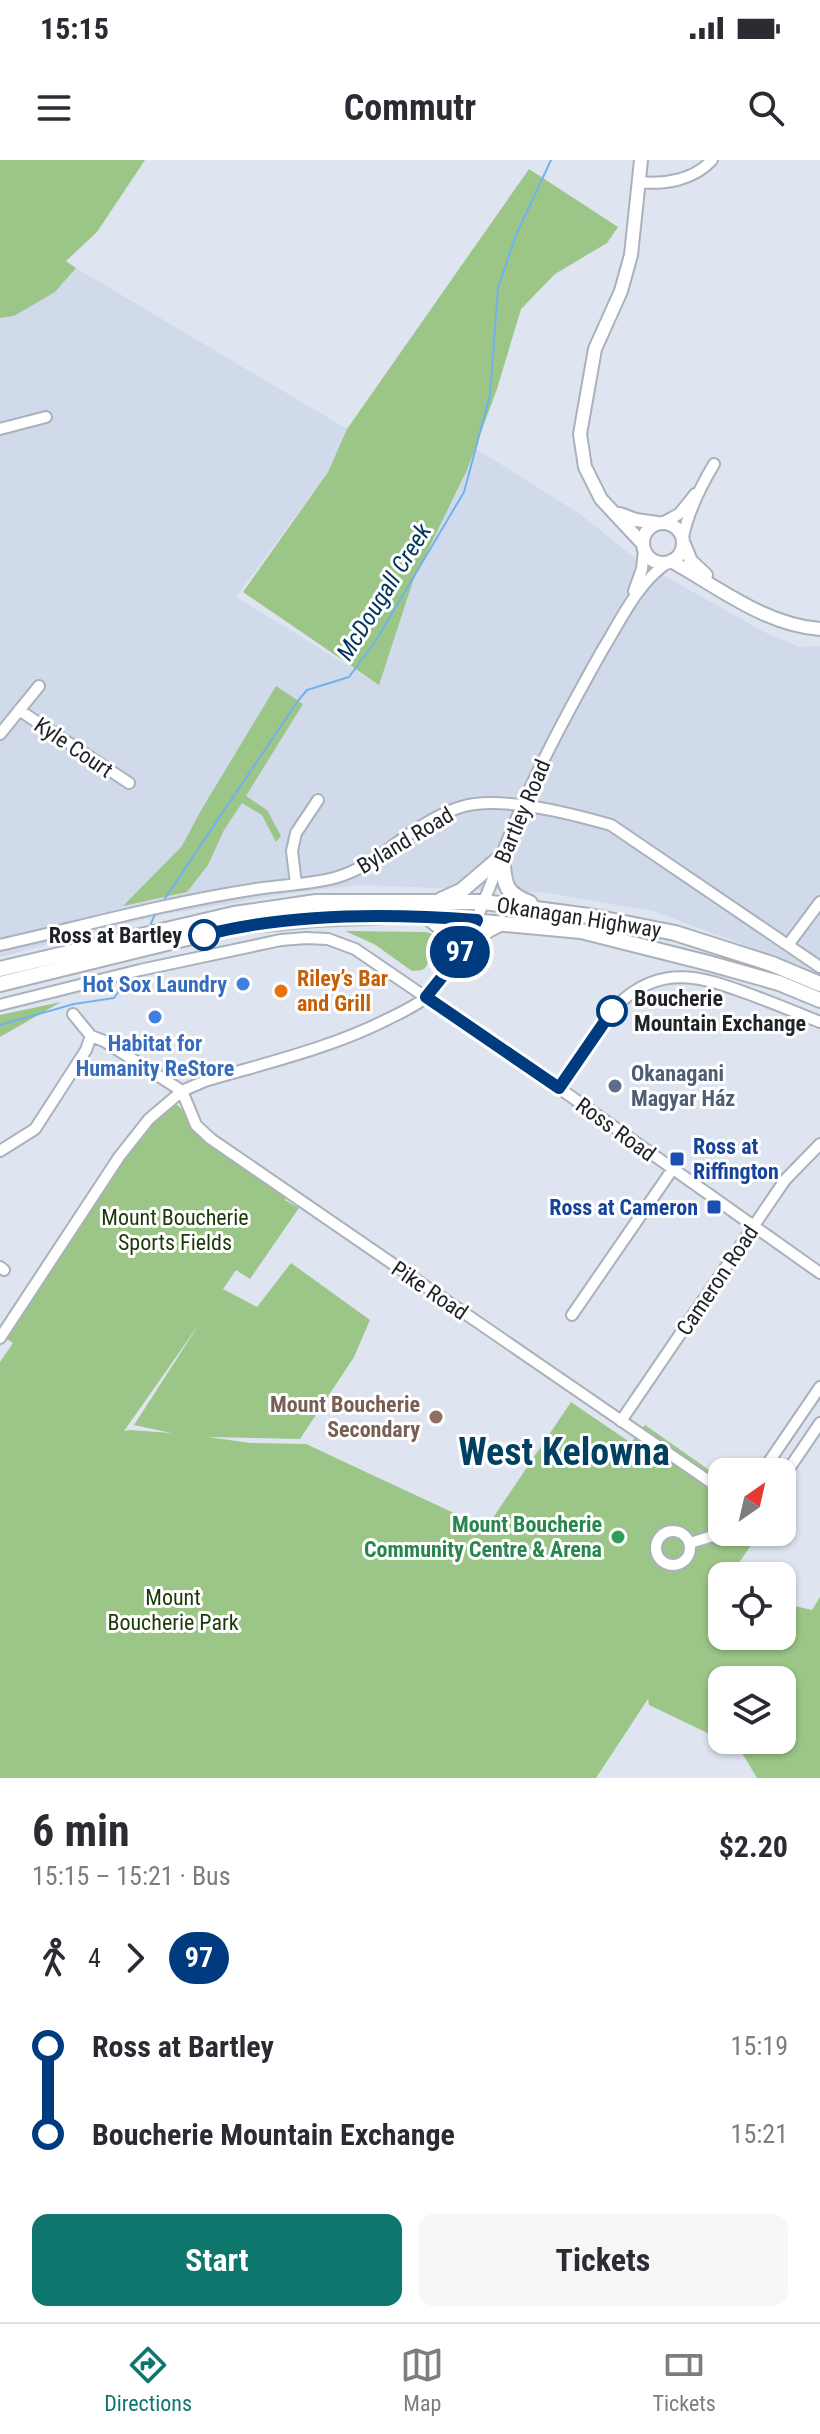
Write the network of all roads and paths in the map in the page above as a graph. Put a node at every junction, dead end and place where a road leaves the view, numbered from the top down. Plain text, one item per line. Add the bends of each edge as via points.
1 (641, 160) edge
2 (712, 160) edge
3 (639, 182) junction
4 (46, 417) dead end
5 (0, 429) edge
6 (714, 464) dead end
7 (703, 483) junction
8 (613, 511) junction
9 (660, 523) junction
10 (683, 540) junction
11 (644, 547) junction
12 (669, 562) junction
13 (727, 593) junction
14 (630, 604) junction
15 (820, 629) edge
16 (39, 686) dead end
17 (19, 710) junction
18 (0, 734) edge
19 (129, 783) dead end
20 (318, 800) dead end
21 (521, 806) junction
22 (502, 856) junction
23 (296, 884) junction
24 (435, 902) junction
25 (484, 902) junction
26 (820, 902) edge
27 (553, 911) junction
28 (427, 916) junction
29 (477, 920) junction
30 (502, 923) junction
31 (144, 942) junction
32 (0, 945) edge
33 (788, 945) junction
34 (462, 949) junction
35 (454, 962) junction
36 (820, 967) edge
37 (0, 969) edge
38 (0, 984) edge
39 (820, 984) edge
40 (426, 997) junction
41 (820, 1000) edge
42 (0, 1005) edge
43 (73, 1014) dead end
44 (820, 1022) edge
45 (91, 1036) junction
46 (559, 1088) junction
47 (182, 1091) junction
48 (820, 1144) edge
49 (0, 1151) edge
50 (672, 1170) junction
51 (754, 1226) junction
52 (820, 1273) edge
53 (572, 1315) dead end
54 (0, 1338) edge
55 (820, 1387) edge
56 (800, 1416) junction
57 (621, 1421) junction
58 (819, 1424) edge
59 (772, 1458) edge
60 (796, 1458) edge
61 (708, 1480) edge
62 (708, 1538) edge
63 (690, 1543) dead end

1 - 3 main road
2 - 3 street via 687,178
3 - 8 main road via 631,255 595,349 580,434 585,467
4 - 5 street
6 - 7 street
7 - 9 street via 679,514
7 - 10 street
8 - 9 main road
8 - 11 main road
9 - 10 main road via 676,527
9 - 11 main road via 647,531
10 - 12 main road via 679,556
10 - 13 main road via 691,561
11 - 12 main road via 654,561
11 - 14 street, Bartley Road
12 - 13 main road
12 - 14 street, Bartley Road via 652,574
13 - 15 main road via 785,624
14 - 21 street, Bartley Road
16 - 17 street
17 - 18 street
17 - 19 street, Kyle Court
20 - 23 street via 296,833
21 - 22 street, Bartley Road
21 - 23 street, Byland Road via 461,806 349,873
21 - 33 street, Byland Road via 611,825
22 - 24 highway via 461,891
22 - 25 street, Bartley Road
22 - 27 highway via 508,891
23 - 32 street, Byland Road
24 - 25 highway, Okanagan Highway
24 - 31 highway, Okanagan Highway via 316,902 234,914
25 - 27 highway, Okanagan Highway
25 - 29 street, Bartley Road
26 - 33 street
27 - 39 highway, Okanagan Highway via 675,933
28 - 29 highway, Okanagan Highway
28 - 31 highway, Okanagan Highway via 316,919
28 - 35 highway via 444,928
29 - 30 highway, Okanagan Highway
29 - 34 street, Bartley Road
30 - 34 highway
30 - 41 highway, Okanagan Highway via 581,931 779,983
31 - 37 highway, Okanagan Highway
31 - 38 highway, Okanagan Highway
33 - 36 street, Byland Road
34 - 35 street, Bartley Road
35 - 40 street, Bartley Road
40 - 42 street, Ross Road via 355,949 306,938 140,970
40 - 46 street, Ross Road
40 - 47 street, Bartley Road via 357,1035
43 - 45 street
44 - 46 street via 712,981 662,979 624,999
45 - 47 street
45 - 49 street via 35,1129
46 - 50 street, Ross Road
47 - 54 street, Bartley Road via 149,1119 119,1157
47 - 57 street, Pike Road via 196,1125 211,1139
48 - 51 street, Cameron Road via 785,1180
50 - 51 street, Ross Road
50 - 53 street
51 - 52 street, Ross Road
51 - 57 street, Cameron Road
55 - 56 street
56 - 58 street
56 - 59 street
57 - 61 street, Pike Road
58 - 60 street
62 - 63 street

